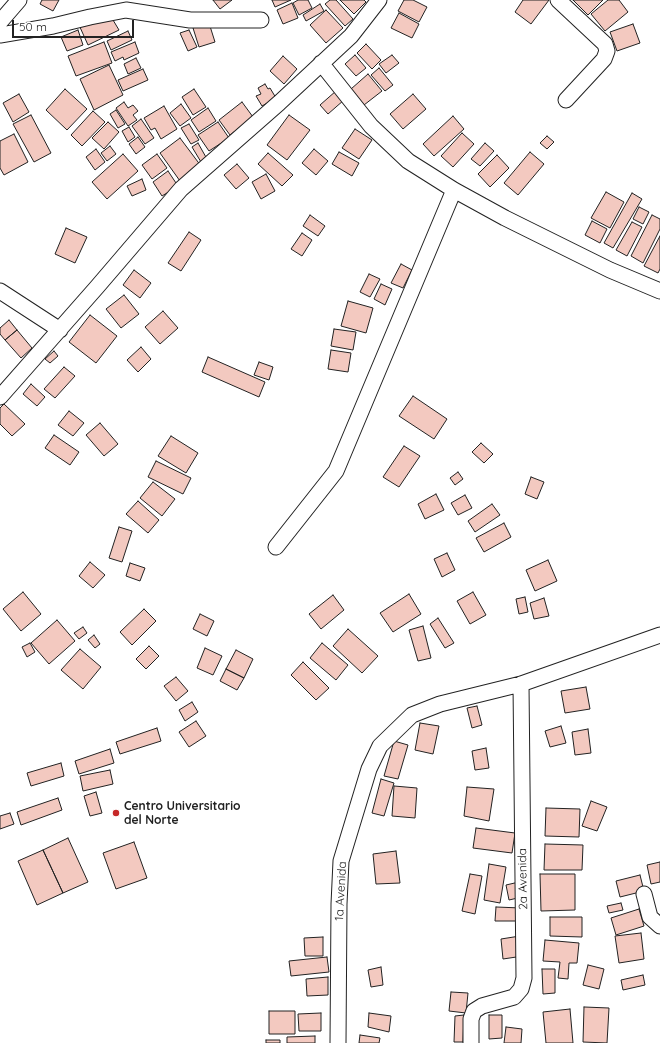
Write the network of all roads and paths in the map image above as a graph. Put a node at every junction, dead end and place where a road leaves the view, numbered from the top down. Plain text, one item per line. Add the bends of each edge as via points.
1 (19, 0) edge
2 (379, 0) edge
3 (558, 0) edge
4 (261, 20) dead end
5 (0, 22) edge
6 (0, 35) edge
7 (322, 63) junction
8 (566, 100) dead end
9 (454, 190) junction
10 (0, 290) edge
11 (660, 291) edge
12 (60, 330) junction
13 (0, 397) edge
14 (276, 547) dead end
15 (660, 635) edge
16 (521, 684) junction
17 (644, 894) dead end
18 (660, 926) edge
19 (338, 1043) edge
20 (471, 1043) edge

1 - 5 street
2 - 7 street via 351,36
3 - 8 street via 605,44 607,51 604,59
4 - 6 street via 190,20 126,10
7 - 9 street via 371,126 408,161
7 - 12 street via 181,189
9 - 11 street via 610,270
9 - 14 street via 336,471
10 - 12 street
12 - 13 street
15 - 16 street, 1a Avenida
16 - 19 street, 1a Avenida via 440,704 412,715 380,746 368,769 341,861 338,904
16 - 20 street, 2a Avenida via 524,978 521,989 514,997 482,1006 474,1011 471,1019
17 - 18 street via 650,917

